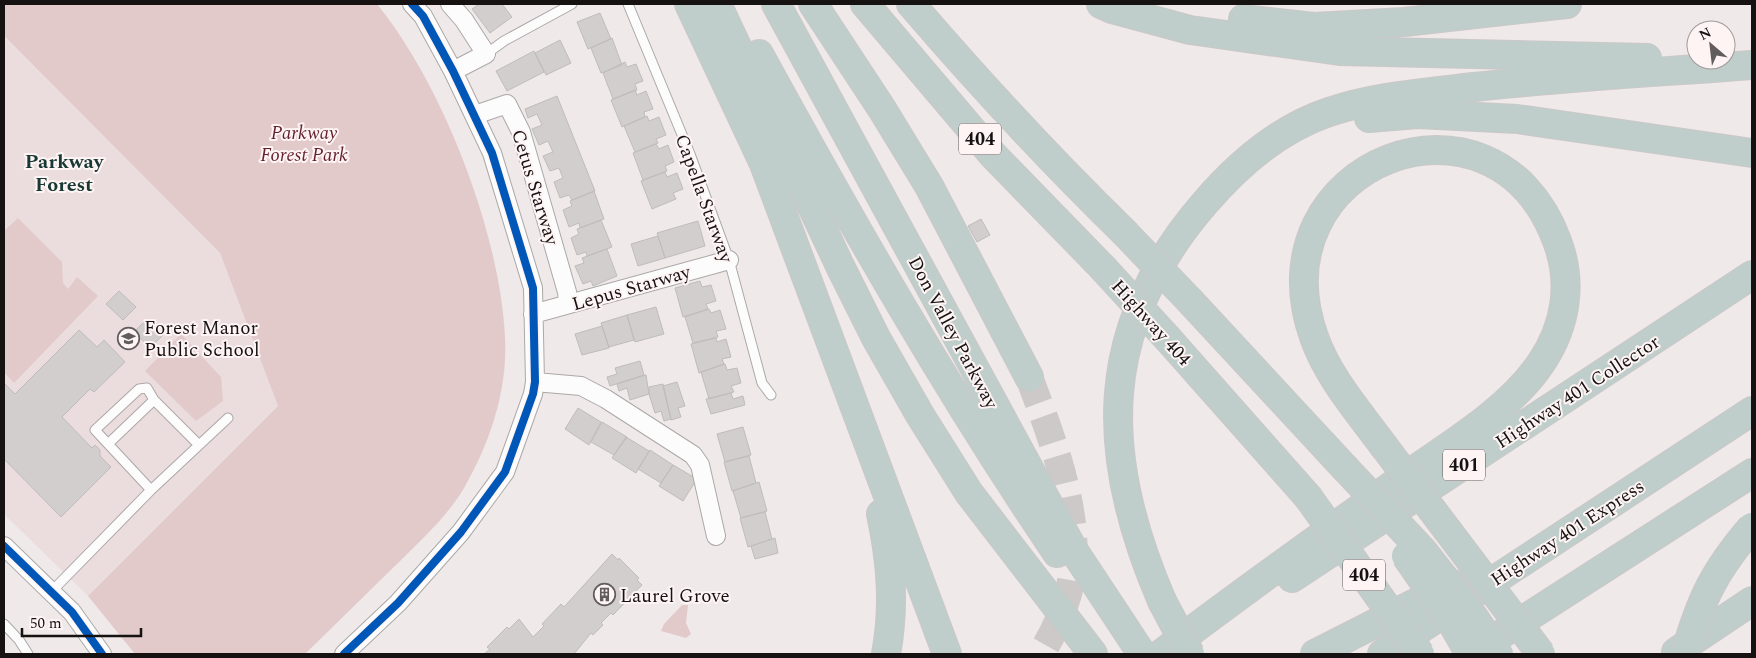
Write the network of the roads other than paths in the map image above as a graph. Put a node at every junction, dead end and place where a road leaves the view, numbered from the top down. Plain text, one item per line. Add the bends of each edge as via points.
1 (412, 4) edge
2 (450, 4) edge
3 (572, 4) edge
4 (628, 4) edge
5 (689, 4) edge
6 (717, 4) edge
7 (729, 4) edge
8 (776, 4) edge
9 (813, 4) edge
10 (865, 4) edge
11 (911, 4) edge
12 (1101, 4) edge
13 (1154, 4) edge
14 (1567, 4) edge
15 (486, 54) junction
16 (1686, 59) edge
17 (1736, 61) edge
18 (1752, 61) edge
19 (1752, 66) edge
20 (453, 71) junction
21 (475, 115) junction
22 (1752, 152) edge
23 (1194, 214) junction
24 (729, 260) junction
25 (1752, 276) edge
26 (568, 304) junction
27 (533, 314) junction
28 (1029, 377) tunnel mouth
29 (535, 382) junction
30 (771, 395) dead end
31 (850, 396) junction
32 (154, 400) junction
33 (1752, 411) edge
34 (228, 418) dead end
35 (108, 444) junction
36 (199, 445) junction
37 (1344, 467) junction
38 (1752, 473) edge
39 (151, 490) junction
40 (1716, 497) junction
41 (1610, 504) junction
42 (1752, 527) edge
43 (716, 536) dead end
44 (4, 546) edge
45 (51, 592) junction
46 (1752, 601) edge
47 (1120, 623) junction
48 (4, 624) edge
49 (944, 643) edge
50 (1088, 648) edge
51 (28, 654) edge
52 (102, 654) edge
53 (344, 654) edge
54 (886, 654) edge
55 (1142, 654) edge
56 (1161, 654) edge
57 (1177, 654) edge
58 (1190, 654) edge
59 (1315, 654) edge
60 (1382, 654) edge
61 (1420, 654) edge
62 (1470, 654) edge
63 (1499, 654) edge
64 (1506, 654) edge
65 (1541, 654) edge
66 (1673, 654) edge
67 (1685, 654) edge

1 - 20 street via 423,16
2 - 15 street
3 - 15 lane
4 - 24 lane, Capella Starway via 690,154
5 - 31 highway via 764,164
6 - 50 highway via 840,266 920,415 969,493
7 - 47 highway via 893,294 992,456 1060,559
8 - 47 highway, Don Valley Parkway via 1069,543
9 - 28 highway via 928,186
10 - 61 highway, Highway 404 / 404, bridge via 993,154 1169,340 1308,497
11 - 37 highway, 404, bridge via 983,86
12 - 16 highway via 1190,30 1340,51
13 - 14 highway via 1186,13 1314,28 1404,22
15 - 20 street
17 - 18 highway
19 - 23 highway via 1494,85 1370,100 1328,112 1270,142 1239,166
20 - 21 street
21 - 26 street, Cetus Starway via 507,104 517,125
21 - 27 street via 492,153 530,279
22 - 23 highway via 1517,119 1418,114 1375,117 1340,126 1276,154 1232,182
23 - 58 highway, bridge via 1170,248 1129,331 1120,375 1117,421 1124,485 1143,557
24 - 26 street, Lepus Starway
24 - 30 lane, Capella Starway via 762,383
25 - 57 highway, Highway 401 Collector / 401
26 - 27 street, Lepus Starway
27 - 29 street
29 - 43 street via 581,386 693,455 700,465
29 - 53 street via 534,394 505,472 461,532 398,603
31 - 49 highway
31 - 54 highway via 888,549 892,607
32 - 35 lane
32 - 35 lane via 147,388 139,389 95,430
32 - 36 lane
33 - 41 highway, Highway 401 Express
34 - 36 lane
35 - 39 lane
36 - 39 lane
37 - 62 highway, bridge via 1451,621
37 - 63 highway, bridge via 1424,551
38 - 40 highway
39 - 45 lane
40 - 62 highway
40 - 64 highway
41 - 59 highway
41 - 60 highway, Highway 401 Express
42 - 67 highway, bridge via 1728,555 1707,589
44 - 45 street
45 - 52 street via 72,612
46 - 66 highway
47 - 55 highway, Don Valley Parkway
48 - 51 lane
56 - 65 highway, bridge via 1237,595 1484,420 1523,386 1553,344 1564,312 1568,284 1562,254 1537,201 1521,182 1476,156 1421,150 1393,156 1368,168 1344,186 1326,206 1310,238 1304,268 1303,288 1314,338 1343,391 1383,445

